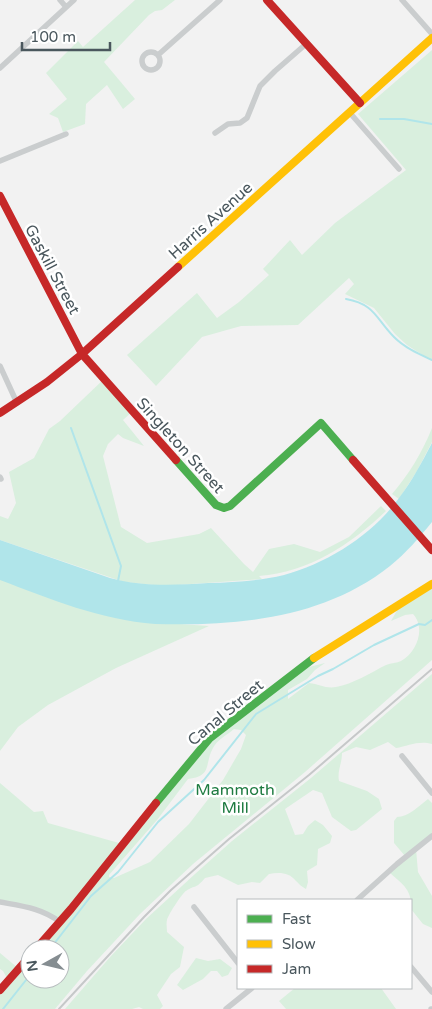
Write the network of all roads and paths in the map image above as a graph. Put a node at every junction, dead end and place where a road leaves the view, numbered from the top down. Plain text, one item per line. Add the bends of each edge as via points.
1 (60, 0) edge
2 (74, 0) edge
3 (220, 0) edge
4 (267, 0) edge
5 (402, 0) edge
6 (66, 7) junction
7 (432, 34) edge
8 (432, 38) edge
9 (306, 44) junction
10 (158, 55) dead end
11 (0, 68) edge
12 (360, 103) junction
13 (350, 113) junction
14 (215, 133) dead end
15 (66, 134) dead end
16 (0, 161) edge
17 (399, 169) dead end
18 (0, 196) edge
19 (82, 354) junction
20 (0, 366) edge
21 (16, 403) junction
22 (0, 413) edge
23 (432, 550) edge
24 (432, 584) edge
25 (402, 756) dead end
26 (432, 793) edge
27 (432, 836) edge
28 (357, 899) edge
29 (0, 902) edge
30 (194, 908) dead end
31 (60, 922) junction
32 (45, 939) edge
33 (237, 962) edge
34 (20, 967) edge
35 (412, 969) edge
36 (251, 989) edge
37 (0, 990) edge
38 (432, 992) edge
39 (226, 1009) edge

1 - 6 street
2 - 6 street
3 - 10 street
4 - 9 street
5 - 7 street
6 - 11 street
8 - 12 street, Harris Avenue
9 - 12 street
9 - 14 street via 260,86 247,118 240,123 228,124
12 - 13 street, Harris Avenue
13 - 17 street
13 - 19 street, Harris Avenue
15 - 16 street
18 - 19 street, Gaskill Street
19 - 21 street, Harris Avenue
19 - 23 street, Singleton Street via 220,507 227,508 320,423
20 - 21 street
21 - 22 street, Harris Avenue
24 - 31 street, Canal Street via 309,662 210,738
25 - 26 street
27 - 28 street
29 - 31 street via 40,910
30 - 33 street
31 - 32 street, Canal Street
34 - 37 street
35 - 38 street
36 - 39 street

